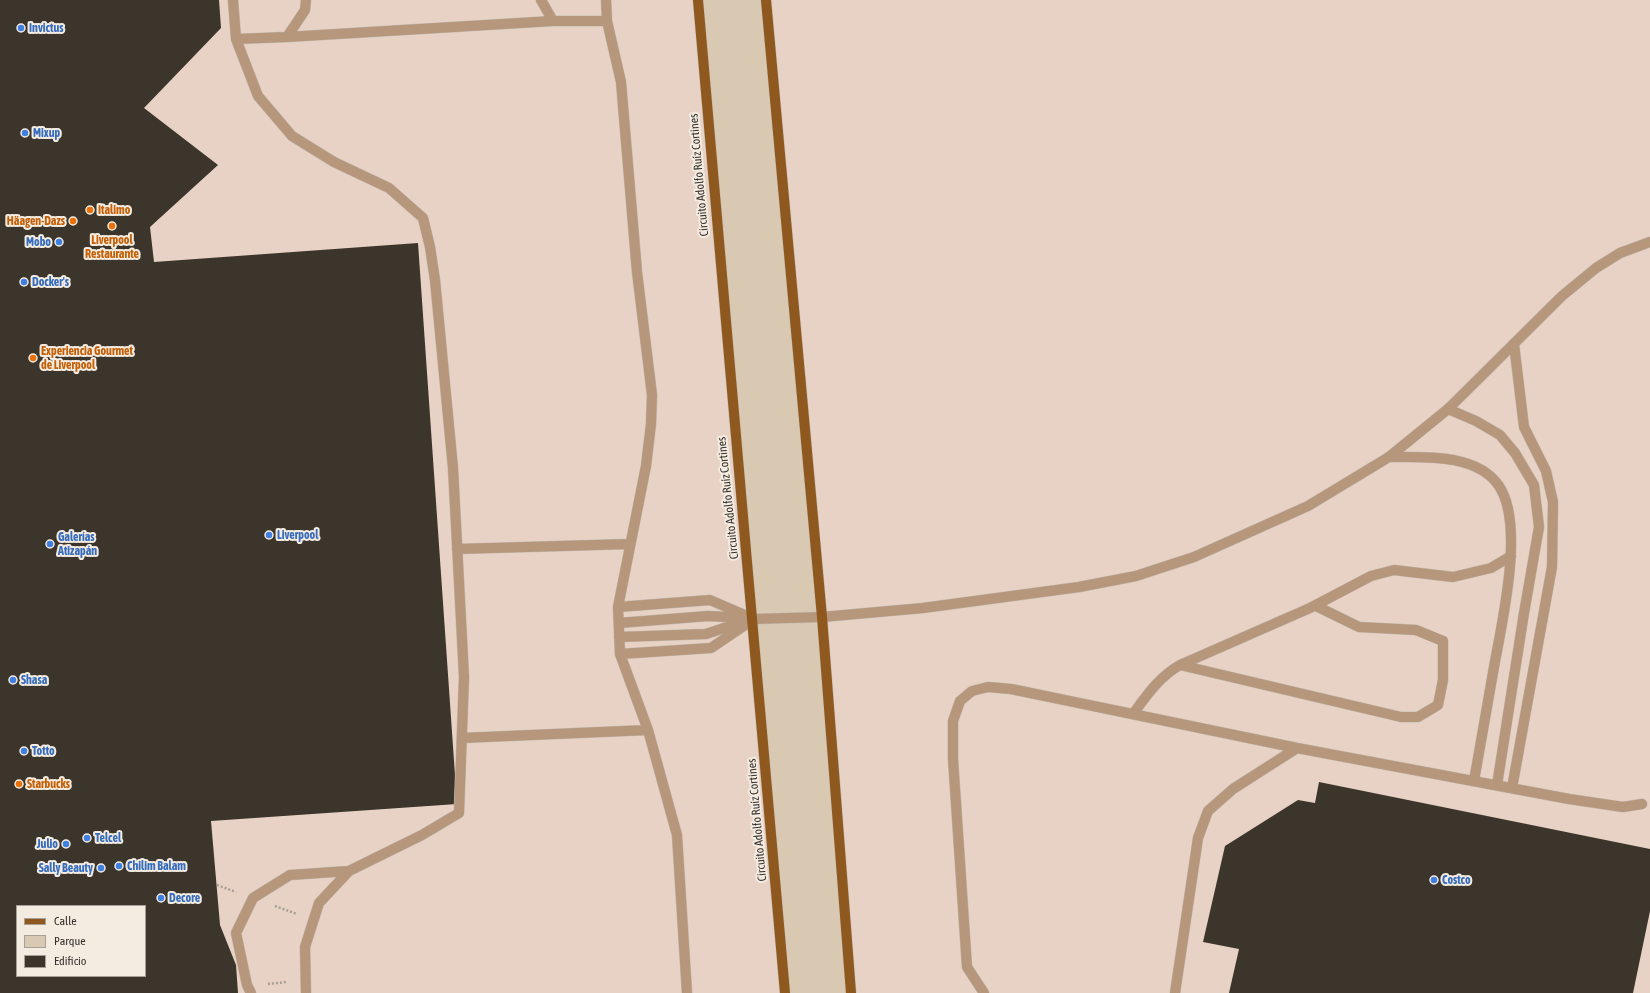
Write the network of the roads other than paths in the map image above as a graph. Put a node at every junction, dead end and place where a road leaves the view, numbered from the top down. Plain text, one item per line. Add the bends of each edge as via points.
1 (233, 0) edge
2 (306, 0) edge
3 (541, 0) edge
4 (606, 0) edge
5 (698, 0) edge
6 (766, 0) edge
7 (607, 20) junction
8 (553, 21) junction
9 (287, 37) junction
10 (236, 39) junction
11 (1650, 242) edge
12 (1514, 344) junction
13 (1448, 409) junction
14 (1389, 457) junction
15 (630, 544) junction
16 (457, 549) junction
17 (1511, 556) junction
18 (618, 606) junction
19 (1316, 606) junction
20 (822, 617) junction
21 (754, 619) junction
22 (619, 623) junction
23 (619, 637) junction
24 (620, 654) junction
25 (1180, 665) junction
26 (1133, 714) junction
27 (648, 730) junction
28 (462, 738) junction
29 (1297, 748) junction
30 (1474, 781) junction
31 (1497, 785) junction
32 (1512, 788) junction
33 (1642, 804) dead end
34 (348, 871) junction
35 (249, 989) edge
36 (306, 993) edge
37 (687, 993) edge
38 (785, 993) edge
39 (852, 993) edge
40 (984, 993) edge
41 (1175, 993) edge

1 - 10 street
2 - 9 street via 305,10
3 - 8 street
4 - 7 street
5 - 21 main road, Circuito Adolfo Ruíz Cortines via 728,362
6 - 20 main road
7 - 8 street
7 - 15 street via 621,82 637,272 652,395 646,466
8 - 9 street
9 - 10 street
10 - 16 street via 258,96 292,136 334,162 389,188 423,218 435,280 449,411
11 - 12 street via 1620,253 1596,268 1562,296
12 - 13 street
12 - 32 street via 1524,427 1546,471 1553,502 1552,566
13 - 14 street
13 - 31 street via 1500,435 1515,453 1534,485 1539,527
14 - 17 street via 1452,460 1473,465 1487,475 1499,486 1508,507
14 - 20 street via 1308,506 1194,557 1136,576 1079,587 923,608
15 - 16 street
15 - 18 street
16 - 28 street via 464,677
17 - 19 street via 1491,568 1453,577 1394,570 1371,576
17 - 30 street
18 - 21 street via 710,600
18 - 22 street
19 - 25 street
19 - 25 street via 1359,627 1416,630 1443,641 1443,680 1438,705 1418,718 1402,718
20 - 21 street
20 - 39 main road
21 - 22 street via 708,616
21 - 23 street via 706,634
21 - 24 street via 711,648
21 - 38 main road, Circuito Adolfo Ruíz Cortines
22 - 23 street
23 - 24 street
24 - 27 street
25 - 26 street via 1156,684
26 - 29 street
26 - 40 street via 1011,689 988,688 972,691 960,701 953,720 953,759 967,967
27 - 28 street
27 - 37 street via 677,835
28 - 34 street via 459,813
29 - 30 street
29 - 41 street via 1233,789 1208,812 1198,838
30 - 31 street
31 - 32 street
32 - 33 street via 1623,807
34 - 35 street via 290,875 253,898 236,933
34 - 36 street via 319,903 305,947

